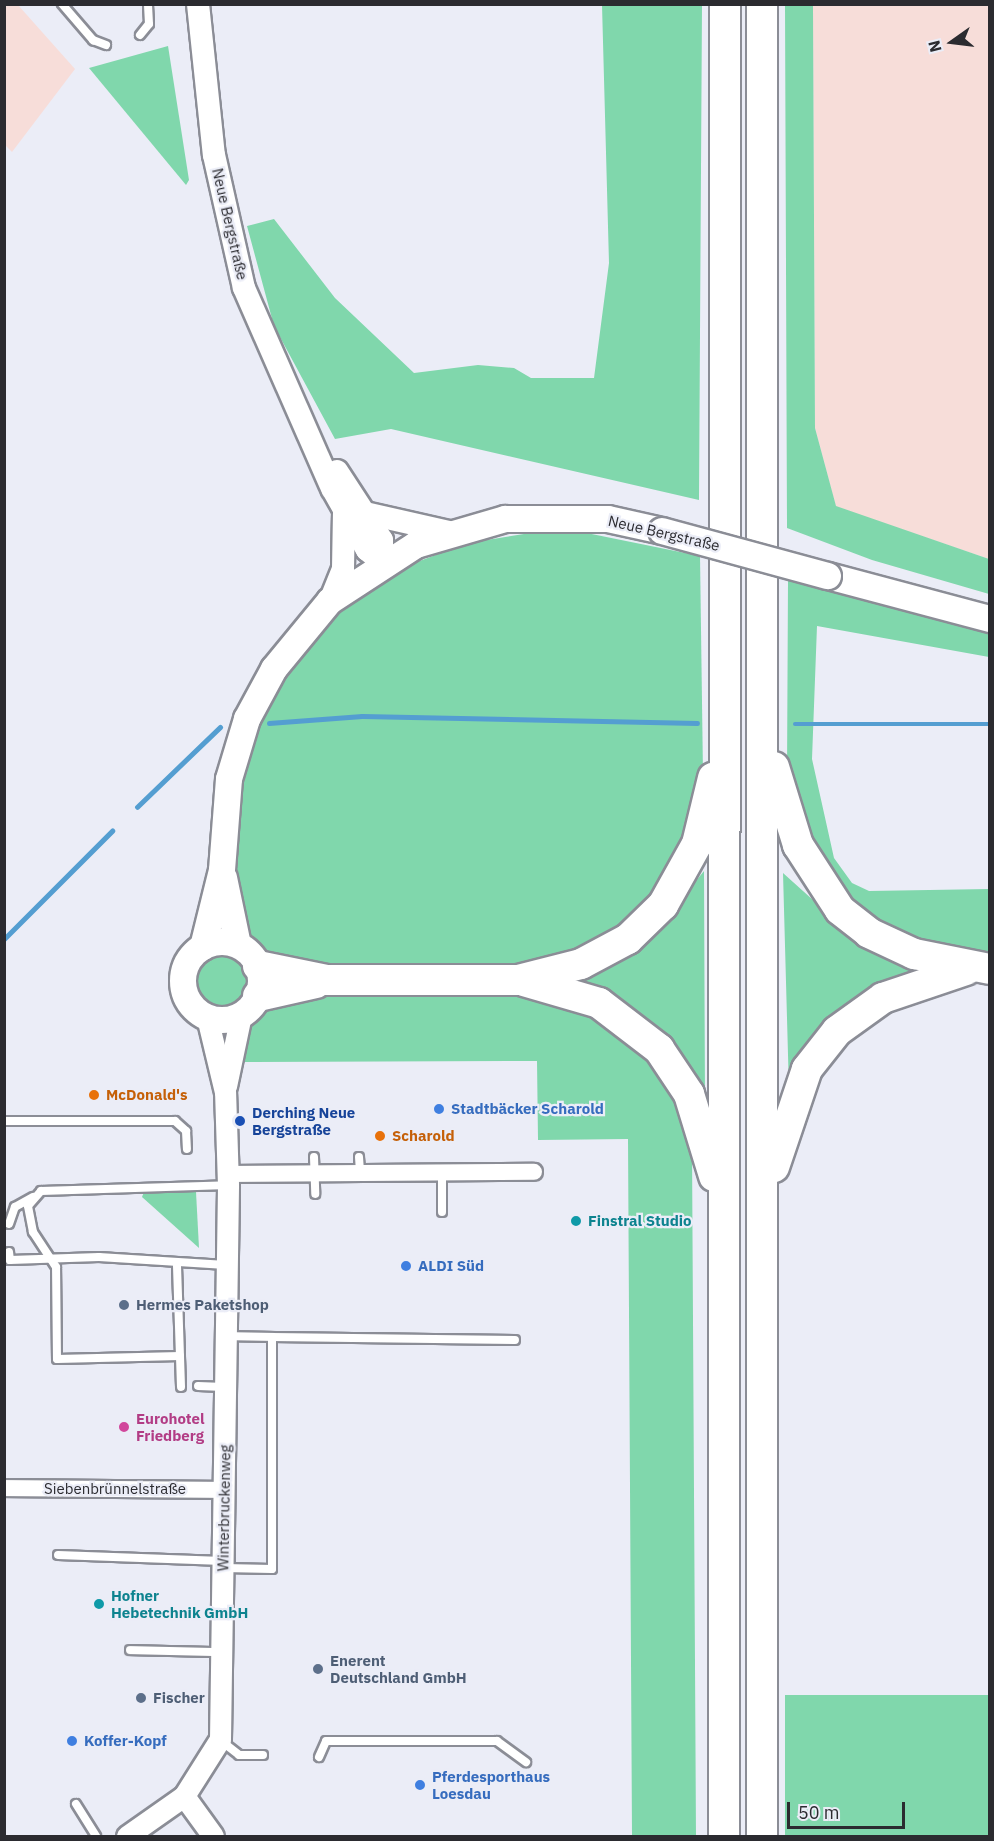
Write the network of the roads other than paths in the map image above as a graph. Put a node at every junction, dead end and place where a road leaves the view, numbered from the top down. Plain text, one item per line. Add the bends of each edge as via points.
1 (62, 4) edge
2 (148, 4) edge
3 (198, 4) edge
4 (725, 4) edge
5 (762, 4) edge
6 (140, 35) dead end
7 (106, 45) dead end
8 (354, 511) junction
9 (449, 532) junction
10 (382, 562) junction
11 (330, 601) junction
12 (990, 619) edge
13 (725, 728) junction
14 (764, 728) junction
15 (222, 870) junction
16 (203, 946) junction
17 (248, 956) junction
18 (981, 969) edge
19 (327, 980) junction
20 (518, 980) junction
21 (249, 1005) junction
22 (207, 1017) junction
23 (225, 1092) junction
24 (4, 1120) edge
25 (187, 1149) dead end
26 (315, 1165) junction
27 (534, 1172) dead end
28 (442, 1173) junction
29 (228, 1179) junction
30 (315, 1194) dead end
31 (33, 1197) junction
32 (442, 1212) dead end
33 (763, 1213) junction
34 (724, 1221) junction
35 (12, 1224) dead end
36 (15, 1254) dead end
37 (52, 1258) junction
38 (227, 1265) junction
39 (177, 1266) junction
40 (226, 1336) junction
41 (272, 1337) junction
42 (515, 1340) dead end
43 (180, 1356) junction
44 (198, 1386) dead end
45 (181, 1387) dead end
46 (225, 1387) junction
47 (4, 1488) edge
48 (225, 1490) junction
49 (58, 1555) dead end
50 (224, 1565) junction
51 (130, 1650) dead end
52 (224, 1652) junction
53 (220, 1739) junction
54 (263, 1755) dead end
55 (319, 1756) dead end
56 (526, 1762) dead end
57 (184, 1796) junction
58 (76, 1804) dead end
59 (96, 1836) edge
60 (127, 1836) edge
61 (213, 1836) edge
62 (723, 1836) edge
63 (762, 1836) edge

1 - 7 lane via 93,40
2 - 6 lane via 148,24
3 - 8 main road, Neue Bergstraße via 214,155 244,288 306,432
4 - 13 highway
5 - 14 highway
8 - 9 main road
8 - 10 main road, Neue Bergstraße via 367,550
8 - 11 main road via 343,569
9 - 10 main road, Neue Bergstraße
9 - 12 main road, Neue Bergstraße, bridge via 544,515 608,519
10 - 11 main road
11 - 15 main road via 274,669 247,719 229,779
13 - 20 highway via 697,844 663,905 608,951
13 - 34 highway
14 - 18 highway via 798,845 827,896 854,922 890,945
14 - 33 highway
15 - 16 main road
15 - 17 main road
16 - 17 main road
16 - 22 main road via 186,964 183,983 188,1001
17 - 19 highway
17 - 21 main road
18 - 33 highway via 883,998 822,1047 790,1111
19 - 20 highway
19 - 21 highway
20 - 34 highway via 599,1003 659,1049 695,1107
21 - 22 main road
21 - 23 street, Winterbruckenweg
22 - 23 street, Winterbruckenweg
23 - 29 street, Winterbruckenweg
24 - 25 lane via 175,1121 186,1131
26 - 28 street
26 - 29 street
26 - 30 lane
27 - 28 street
28 - 32 lane
29 - 31 lane via 41,1191
29 - 38 street, Winterbruckenweg
31 - 35 lane via 15,1207
31 - 37 lane via 28,1206 33,1232
33 - 63 highway
34 - 62 highway
36 - 37 lane
37 - 39 lane
37 - 43 lane via 57,1359
38 - 39 lane
38 - 40 street, Winterbruckenweg
39 - 43 lane
40 - 41 lane
40 - 46 street, Winterbruckenweg
41 - 42 lane
41 - 50 lane via 272,1569
43 - 45 lane
44 - 46 lane
46 - 48 street, Winterbruckenweg
47 - 48 street, Siebenbrünnelstraße
48 - 50 street, Winterbruckenweg
49 - 50 lane
50 - 52 street, Winterbruckenweg
51 - 52 lane
52 - 53 street, Winterbruckenweg
53 - 54 lane via 239,1755
53 - 57 street, Winterbruckenweg
55 - 56 lane via 326,1741 497,1742
57 - 60 street, Winterbruckenweg
57 - 61 street
58 - 59 lane

